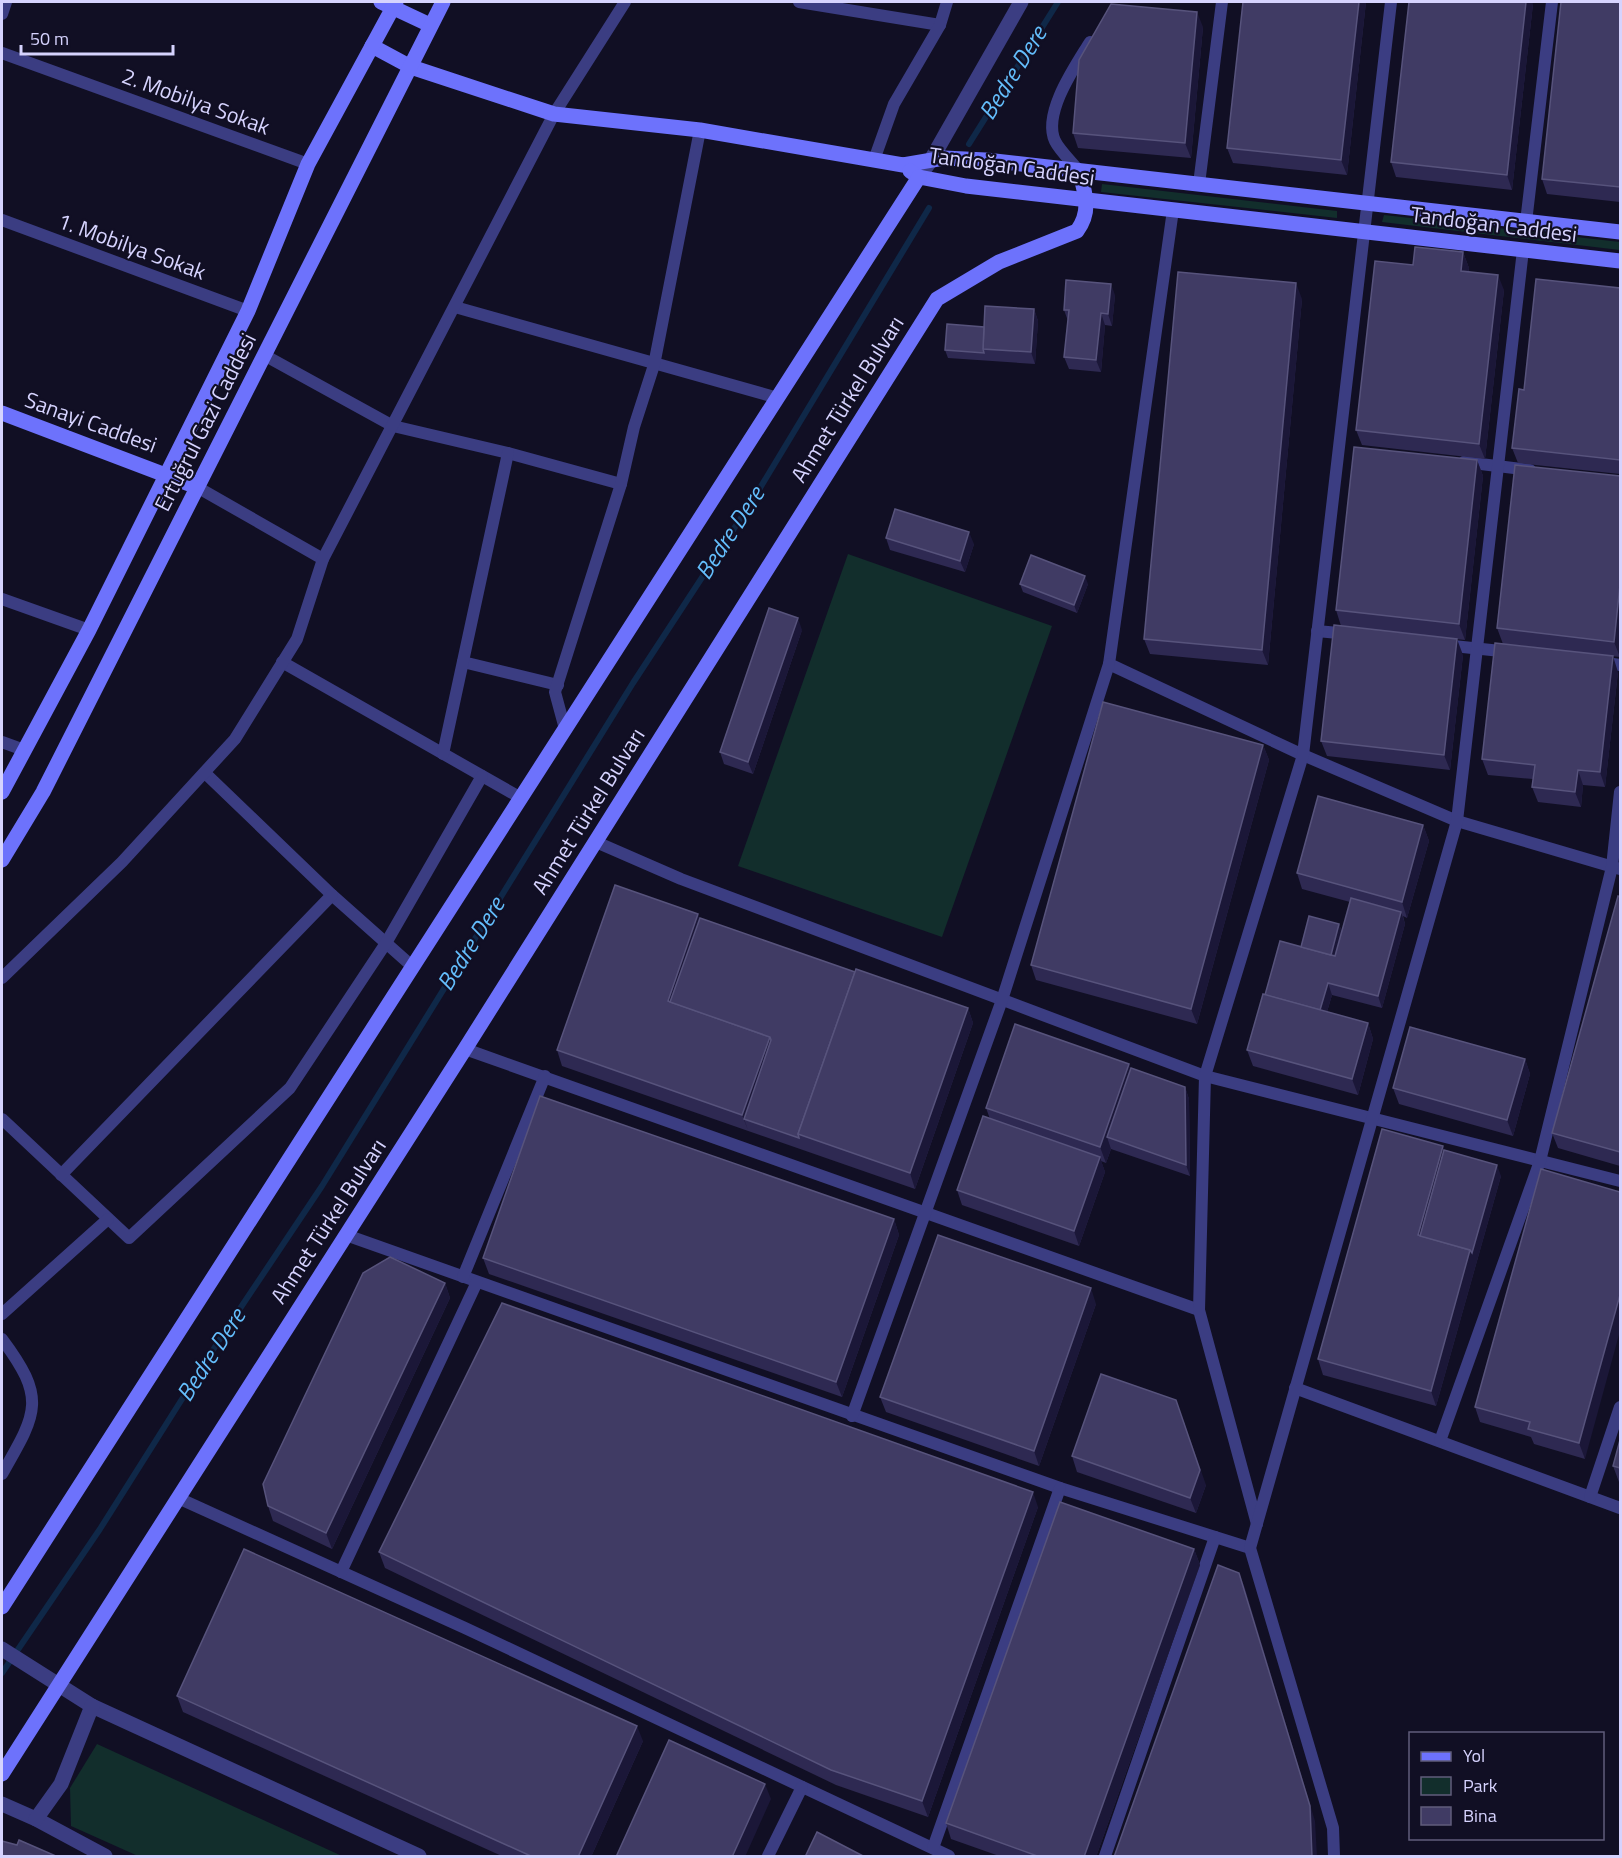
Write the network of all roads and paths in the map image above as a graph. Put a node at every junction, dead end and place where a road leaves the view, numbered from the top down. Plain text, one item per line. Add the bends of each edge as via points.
1 (6, 2) edge
2 (443, 2) edge
3 (625, 2) edge
4 (799, 2) edge
5 (947, 2) edge
6 (1021, 2) edge
7 (1222, 2) edge
8 (1391, 2) edge
9 (1552, 2) edge
10 (390, 3) edge
11 (2, 14) edge
12 (430, 25) junction
13 (940, 25) junction
14 (1098, 30) edge
15 (372, 46) junction
16 (2, 53) edge
17 (411, 67) junction
18 (554, 114) junction
19 (700, 130) junction
20 (874, 160) junction
21 (931, 160) junction
22 (308, 164) junction
23 (903, 165) junction
24 (1078, 171) junction
25 (919, 177) junction
26 (1199, 184) junction
27 (1088, 200) junction
28 (1367, 203) junction
29 (1173, 210) junction
30 (2, 220) edge
31 (1526, 222) junction
32 (1364, 231) junction
33 (1620, 232) edge
34 (1523, 250) junction
35 (1620, 261) edge
36 (455, 307) junction
37 (248, 311) junction
38 (264, 355) junction
39 (654, 365) junction
40 (777, 398) junction
41 (2, 413) edge
42 (393, 426) junction
43 (508, 453) junction
44 (1452, 461) edge
45 (1498, 466) junction
46 (1542, 471) edge
47 (165, 473) junction
48 (621, 484) junction
49 (197, 487) junction
50 (323, 559) junction
51 (2, 599) edge
52 (89, 630) junction
53 (1317, 631) junction
54 (1363, 636) edge
55 (1431, 643) edge
56 (1476, 648) junction
57 (1521, 654) edge
58 (1587, 661) edge
59 (282, 662) junction
60 (463, 662) junction
61 (1109, 664) junction
62 (1620, 665) edge
63 (558, 685) junction
64 (565, 729) junction
65 (2, 742) edge
66 (24, 750) junction
67 (443, 754) junction
68 (1303, 755) junction
69 (205, 772) junction
70 (482, 776) junction
71 (2, 792) edge
72 (1620, 792) edge
73 (521, 798) junction
74 (1457, 821) junction
75 (596, 842) junction
76 (2, 860) edge
77 (1616, 868) edge
78 (332, 895) junction
79 (386, 943) junction
80 (413, 967) junction
81 (2, 978) edge
82 (1002, 1000) junction
83 (465, 1049) junction
84 (544, 1076) junction
85 (1205, 1076) junction
86 (2, 1119) edge
87 (1372, 1119) junction
88 (1540, 1161) junction
89 (61, 1175) junction
90 (1620, 1181) edge
91 (926, 1211) junction
92 (108, 1218) junction
93 (346, 1235) junction
94 (463, 1277) junction
95 (477, 1282) junction
96 (1199, 1310) junction
97 (2, 1314) edge
98 (2, 1339) edge
99 (1296, 1388) junction
100 (1620, 1407) edge
101 (852, 1416) junction
102 (1440, 1441) junction
103 (2, 1474) edge
104 (1059, 1488) junction
105 (1590, 1497) junction
106 (178, 1498) junction
107 (1620, 1508) edge
108 (1257, 1524) junction
109 (1215, 1537) junction
110 (1250, 1548) junction
111 (341, 1572) junction
112 (2, 1607) edge
113 (2, 1649) edge
114 (58, 1686) junction
115 (92, 1706) junction
116 (2, 1774) edge
117 (802, 1787) junction
118 (2, 1804) edge
119 (36, 1819) junction
120 (933, 1848) junction
121 (105, 1857) edge
122 (419, 1857) edge
123 (768, 1857) edge
124 (949, 1857) edge
125 (1105, 1857) edge
126 (1334, 1857) edge

1 - 11 lane
2 - 12 street, Ertuğrul Gazi Caddesi
3 - 18 lane
4 - 13 lane
5 - 13 lane
6 - 21 street
7 - 26 lane
8 - 28 lane
9 - 31 lane
10 - 12 street
10 - 15 street, Ertuğrul Gazi Caddesi
12 - 17 street, Ertuğrul Gazi Caddesi
13 - 20 lane via 894,104
14 - 24 lane via 1068,77 1053,115 1055,140
15 - 17 street
15 - 22 street, Ertuğrul Gazi Caddesi
16 - 22 lane, 2. Mobilya Sokak
17 - 18 street
17 - 38 street, Ertuğrul Gazi Caddesi
18 - 19 street
18 - 36 lane
19 - 20 street
19 - 39 lane
20 - 23 street
21 - 23 street, Tandoğan Caddesi
21 - 24 street, Tandoğan Caddesi via 986,160
21 - 25 street
22 - 37 street, Ertuğrul Gazi Caddesi
23 - 25 street, Tandoğan Caddesi
24 - 26 street, Tandoğan Caddesi
24 - 27 street
25 - 27 street, Tandoğan Caddesi
25 - 40 street
26 - 28 street, Tandoğan Caddesi
27 - 29 street, Tandoğan Caddesi
27 - 75 street, Ahmet Türkel Bulvarı via 1077,231 999,261 937,299
28 - 31 street, Tandoğan Caddesi
28 - 32 lane
29 - 32 street, Tandoğan Caddesi
29 - 61 lane
30 - 37 lane, 1. Mobilya Sokak
31 - 33 street, Tandoğan Caddesi
32 - 34 street, Tandoğan Caddesi
32 - 53 lane via 1344,448
34 - 35 street, Tandoğan Caddesi
34 - 45 lane
36 - 39 lane
36 - 42 lane
37 - 47 street, Ertuğrul Gazi Caddesi
38 - 42 lane
38 - 49 street, Ertuğrul Gazi Caddesi
39 - 40 lane
39 - 48 lane
40 - 64 street
41 - 47 street, Sanayi Caddesi
42 - 43 lane
42 - 50 lane
43 - 48 lane
43 - 60 lane
44 - 45 lane
45 - 46 lane
45 - 56 lane
47 - 49 street, Sanayi Caddesi
47 - 52 street, Ertuğrul Gazi Caddesi
48 - 63 lane
49 - 50 lane
49 - 76 street, Ertuğrul Gazi Caddesi via 43,792
50 - 59 lane via 297,639
51 - 52 lane
52 - 66 street, Ertuğrul Gazi Caddesi
53 - 54 lane
53 - 68 lane
55 - 56 lane
56 - 57 lane
56 - 74 lane
58 - 62 lane
59 - 67 lane
59 - 69 lane via 235,740
60 - 63 lane
60 - 67 lane
61 - 68 lane
61 - 82 lane
63 - 64 lane via 555,692
64 - 73 street
65 - 66 lane
66 - 71 street, Ertuğrul Gazi Caddesi
67 - 70 lane
68 - 74 lane
68 - 85 lane
69 - 78 lane
69 - 81 lane via 122,861
70 - 73 lane
70 - 79 lane
72 - 77 lane
73 - 80 street
74 - 77 lane
74 - 87 lane
75 - 82 lane via 681,879
75 - 83 street, Ahmet Türkel Bulvarı
77 - 88 lane
78 - 79 lane
78 - 89 lane
79 - 80 lane
79 - 92 lane via 290,1088 129,1238
80 - 112 street
82 - 85 lane
82 - 91 lane
83 - 84 lane
83 - 93 street, Ahmet Türkel Bulvarı
84 - 91 lane
84 - 94 lane
85 - 87 lane
85 - 96 lane
86 - 89 lane
87 - 88 lane
87 - 99 lane
88 - 90 lane
88 - 102 lane
89 - 92 lane
91 - 96 lane
91 - 101 lane
92 - 97 lane
93 - 94 lane
93 - 106 street, Ahmet Türkel Bulvarı
94 - 95 lane
95 - 101 lane
95 - 111 lane
96 - 108 lane
98 - 103 lane via 31,1386 34,1400 29,1425
99 - 102 lane
99 - 108 lane
100 - 105 lane
101 - 104 lane
102 - 105 lane
104 - 109 lane
104 - 120 lane
105 - 107 lane
106 - 111 lane
106 - 114 street, Ahmet Türkel Bulvarı
108 - 110 lane
109 - 110 lane
109 - 125 lane
110 - 126 lane via 1333,1828
111 - 117 lane
113 - 114 street
114 - 115 street
114 - 116 street, Ahmet Türkel Bulvarı
115 - 119 street via 61,1784
115 - 122 street
117 - 120 lane
117 - 123 lane
118 - 119 street
119 - 121 street
120 - 124 lane

